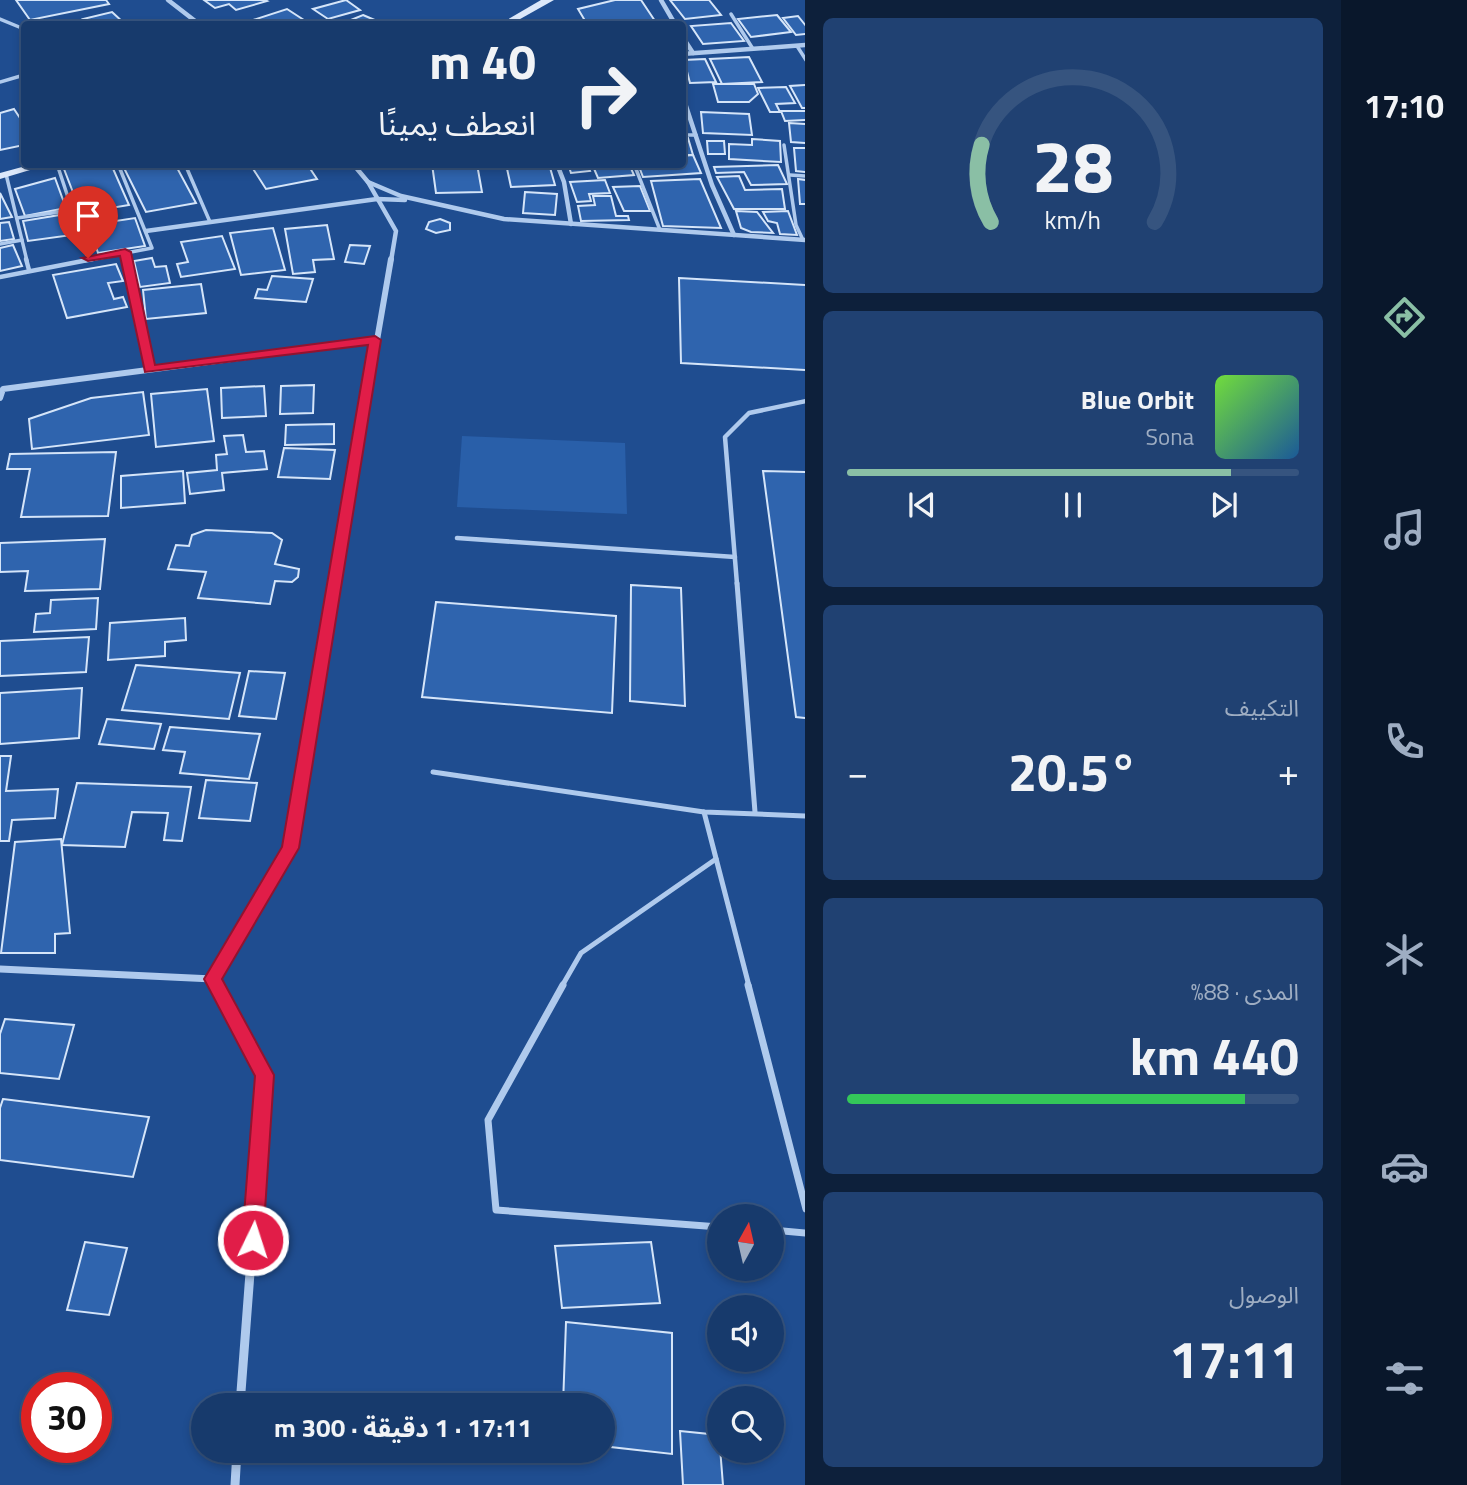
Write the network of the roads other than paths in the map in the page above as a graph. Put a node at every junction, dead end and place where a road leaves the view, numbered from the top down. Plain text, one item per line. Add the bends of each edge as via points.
1 (168, 0) edge
2 (550, 0) edge
3 (661, 0) edge
4 (538, 1) edge
5 (731, 14) dead end
6 (0, 19) edge
7 (196, 21) edge
8 (512, 21) edge
9 (674, 21) edge
10 (21, 28) edge
11 (686, 42) edge
12 (805, 45) edge
13 (797, 46) junction
14 (753, 49) junction
15 (693, 53) junction
16 (686, 54) edge
17 (805, 58) edge
18 (21, 76) edge
19 (0, 82) edge
20 (686, 104) edge
21 (686, 115) edge
22 (690, 115) junction
23 (686, 135) edge
24 (696, 135) junction
25 (784, 145) dead end
26 (30, 168) edge
27 (58, 168) edge
28 (120, 168) edge
29 (187, 168) edge
30 (356, 168) edge
31 (559, 168) edge
32 (636, 168) edge
33 (3, 175) edge
34 (790, 175) junction
35 (805, 176) edge
36 (368, 182) junction
37 (377, 199) junction
38 (421, 200) junction
39 (73, 210) junction
40 (18, 218) junction
41 (211, 222) junction
42 (570, 224) junction
43 (146, 230) junction
44 (660, 230) junction
45 (734, 235) junction
46 (22, 240) junction
47 (804, 240) edge
48 (0, 244) edge
49 (125, 252) junction
50 (88, 258) junction
51 (29, 270) junction
52 (0, 277) edge
53 (375, 340) junction
54 (149, 370) junction
55 (0, 398) edge
56 (805, 401) edge
57 (457, 538) dead end
58 (735, 557) junction
59 (433, 772) dead end
60 (704, 813) junction
61 (755, 813) junction
62 (805, 816) edge
63 (716, 859) junction
64 (0, 969) edge
65 (213, 979) junction
66 (805, 1205) edge
67 (707, 1226) edge
68 (784, 1231) edge
69 (805, 1233) edge
70 (241, 1393) edge
71 (236, 1463) edge
72 (235, 1485) edge

1 - 7 street
2 - 4 street
3 - 9 street
4 - 8 street
5 - 14 lane
6 - 10 lane
11 - 15 street
12 - 13 street
13 - 14 street
13 - 17 lane
14 - 15 street
15 - 16 street
18 - 19 lane
20 - 22 street
21 - 22 lane
22 - 24 street
23 - 24 lane
24 - 45 street
25 - 34 lane
26 - 33 street
27 - 39 lane
28 - 43 lane
29 - 41 lane
30 - 36 street
31 - 42 street
32 - 44 lane
33 - 40 lane
34 - 35 lane
34 - 47 lane via 796,225
36 - 37 street
36 - 38 street
37 - 38 street
37 - 41 street
37 - 53 street via 396,231
38 - 42 street via 503,219
39 - 40 lane
39 - 50 lane
40 - 46 lane
41 - 43 street
42 - 44 street
43 - 49 lane via 152,248
44 - 45 street
45 - 47 street
46 - 48 lane
46 - 51 lane
49 - 50 lane
49 - 54 lane
50 - 51 lane
51 - 52 lane
53 - 54 street
53 - 65 street via 290,848
54 - 55 street via 3,389
56 - 58 lane via 748,413 725,437
57 - 58 lane
58 - 61 lane
59 - 60 lane
60 - 61 lane
60 - 63 lane
61 - 62 lane
63 - 66 lane
63 - 67 lane via 581,953 488,1120 496,1210
64 - 65 street
65 - 70 street via 265,1075
68 - 69 lane
71 - 72 street

